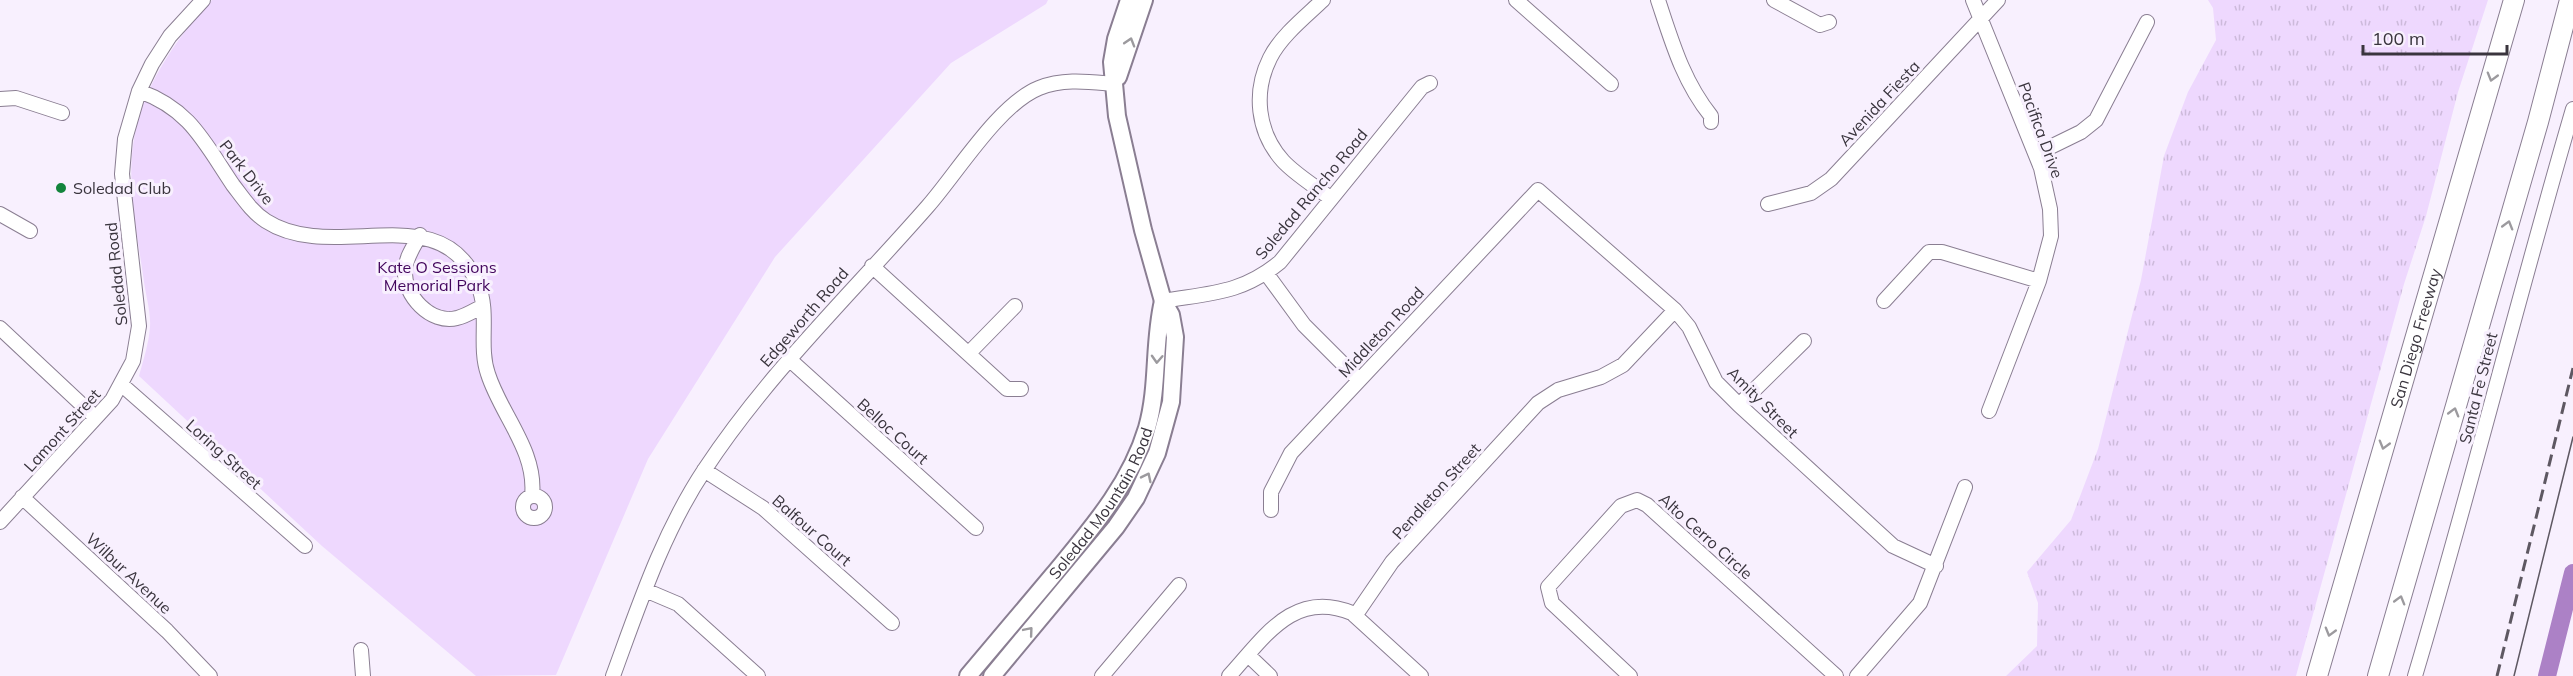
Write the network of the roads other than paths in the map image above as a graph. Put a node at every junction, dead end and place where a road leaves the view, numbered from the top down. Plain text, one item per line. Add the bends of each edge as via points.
1 (1129, 0) edge
2 (1144, 0) edge
3 (1323, 0) edge
4 (1516, 0) edge
5 (1658, 0) edge
6 (1774, 0) edge
7 (1973, 0) edge
8 (1998, 0) edge
9 (2514, 0) edge
10 (2570, 0) edge
11 (196, 3) edge
12 (1980, 19) junction
13 (1829, 22) dead end
14 (2147, 22) dead end
15 (1430, 83) dead end
16 (1115, 84) junction
17 (1611, 84) dead end
18 (139, 91) junction
19 (0, 99) edge
20 (2573, 109) edge
21 (62, 113) dead end
22 (1711, 122) dead end
23 (2036, 154) junction
24 (1538, 190) joint
25 (1330, 198) junction
26 (1768, 204) dead end
27 (0, 214) edge
28 (30, 231) dead end
29 (420, 235) junction
30 (872, 266) junction
31 (1266, 273) junction
32 (2038, 281) junction
33 (1163, 301) junction
34 (1884, 301) dead end
35 (483, 306) junction
36 (1016, 306) dead end
37 (1676, 310) junction
38 (0, 329) edge
39 (1804, 341) dead end
40 (969, 353) junction
41 (789, 359) junction
42 (1359, 380) junction
43 (122, 385) junction
44 (1021, 389) dead end
45 (1739, 405) junction
46 (1989, 411) dead end
47 (96, 417) junction
48 (704, 470) junction
49 (1965, 487) dead end
50 (532, 496) dead end
51 (22, 497) junction
52 (1271, 510) dead end
53 (0, 522) edge
54 (976, 528) dead end
55 (305, 546) dead end
56 (1936, 566) junction
57 (1179, 585) dead end
58 (645, 590) junction
59 (1355, 616) junction
60 (892, 622) dead end
61 (361, 650) dead end
62 (1248, 655) junction
63 (210, 676) edge
64 (363, 676) edge
65 (613, 676) edge
66 (758, 676) edge
67 (969, 676) edge
68 (992, 676) edge
69 (1102, 676) edge
70 (1229, 676) edge
71 (1270, 676) edge
72 (1421, 676) edge
73 (1630, 676) edge
74 (1836, 676) edge
75 (1857, 676) edge
76 (2317, 676) edge
77 (2378, 676) edge
78 (2415, 676) edge

1 - 16 main road, Soledad Mountain Road via 1112,62
16 -> 2 main road
3 - 25 street via 1270,57 1259,88 1260,115 1268,138 1284,161
4 - 17 street
5 - 22 street via 1681,71 1711,116
6 - 13 street via 1820,25
7 - 12 street, Pacifica Drive
8 - 12 street, Avenida Fiesta
9 -> 76 highway, San Diego Freeway
77 -> 10 highway
11 - 18 street, Soledad Road via 170,36
12 - 23 street, Pacifica Drive
12 - 26 street, Avenida Fiesta via 1831,179 1810,193
14 - 23 street via 2096,120 2081,132
15 - 25 street, Soledad Rancho Road via 1422,87
16 - 30 street, Edgeworth Road via 1062,81 1037,88 1008,109 928,206
16 - 33 main road, Soledad Mountain Road via 1121,143
18 - 29 street, Park Drive via 170,104 187,119 251,208 283,230 324,238
18 - 43 street, Soledad Road via 125,139 122,174 140,326 133,361
19 - 21 street via 16,98
20 - 78 street, Santa Fe Street via 2505,348 2460,526
23 - 32 street, Pacifica Drive via 2050,209 2051,236
24 - 37 street, Amity Street
24 - 42 street, Middleton Road
25 - 31 street, Soledad Rancho Road via 1280,262
27 - 28 street
29 - 35 street, Park Drive via 446,246 466,263 477,282
29 - 35 street via 405,272 409,289 422,309 456,319
30 - 40 street
30 - 41 street, Edgeworth Road
31 - 33 street, Soledad Rancho Road via 1239,288
31 - 42 street via 1304,325
32 - 34 street via 1942,252 1929,252
32 - 46 street, Pacifica Drive
33 -> 67 main road, Soledad Mountain Road via 1153,399 1131,470 1101,516
68 -> 33 main road, Soledad Mountain Road via 1116,526 1147,478 1165,431 1174,374 1175,337 1171,315
35 - 50 street, Park Drive via 483,361 523,445 534,483
36 - 40 street
37 - 45 street, Amity Street via 1716,381
37 - 59 street, Pendleton Street via 1623,365 1601,377 1558,390 1538,403 1392,562
38 - 47 street
39 - 45 street
40 - 44 street via 1007,389
41 - 48 street, Edgeworth Road
41 - 54 street, Belloc Court
42 - 52 street, Middleton Road via 1291,453 1271,492
43 - 47 street, Lamont Street
43 - 55 street, Loring Street
45 - 56 street, Amity Street via 1893,546
47 - 51 street, Lamont Street
48 - 58 street, Edgeworth Road via 658,555
48 - 60 street, Balfour Court via 763,508
49 - 56 street
51 - 53 street, Lamont Street
51 - 63 street, Wilbur Avenue
56 - 75 street via 1920,603
57 - 69 street
58 - 65 street, Edgeworth Road
58 - 66 street via 678,604
59 - 62 street via 1339,608 1315,606 1299,610 1280,621
59 - 72 street
61 - 64 street
62 - 70 street
62 - 71 street
73 - 74 street, Alto Cerro Circle via 1552,603 1548,587 1621,506 1637,500

